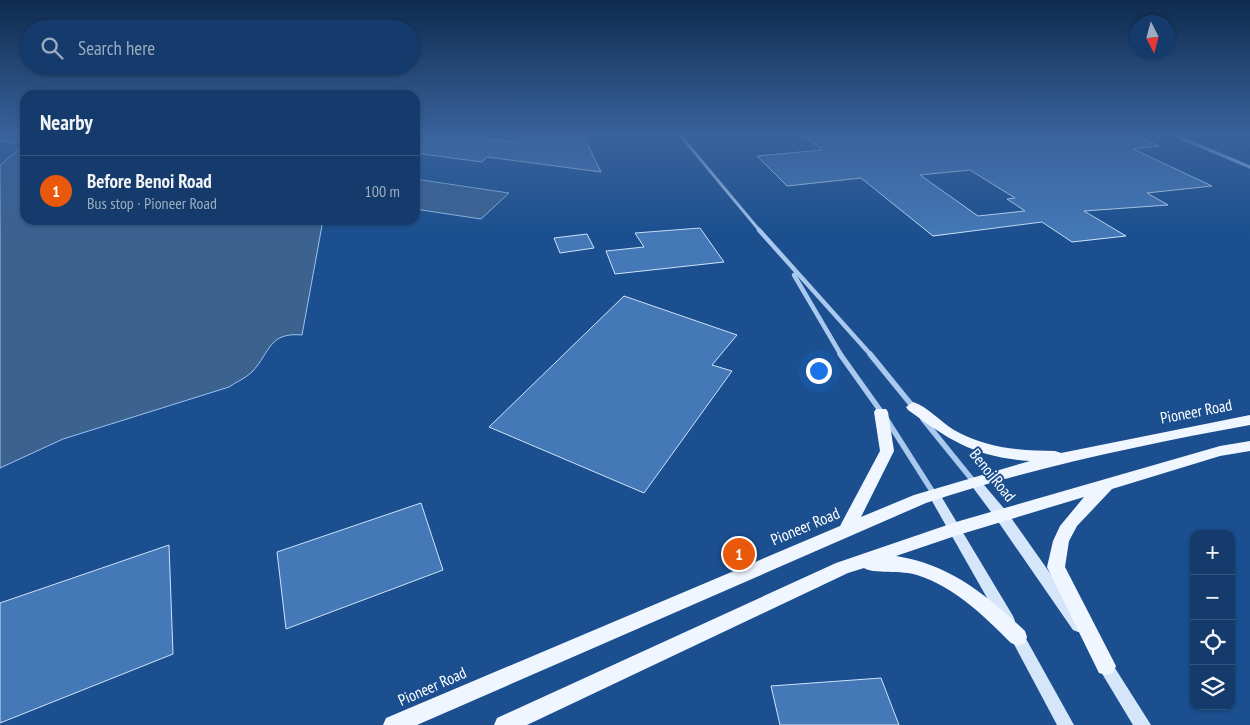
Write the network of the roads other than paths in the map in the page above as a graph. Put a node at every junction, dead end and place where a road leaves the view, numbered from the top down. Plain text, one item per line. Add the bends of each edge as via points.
1 (708, 169) edge
2 (789, 266) junction
3 (913, 406) junction
4 (881, 412) junction
5 (1250, 420) edge
6 (1250, 446) edge
7 (1077, 456) junction
8 (975, 482) junction
9 (1107, 485) junction
10 (934, 494) junction
11 (1002, 516) junction
12 (956, 530) junction
13 (845, 532) junction
14 (842, 568) junction
15 (1018, 637) junction
16 (1106, 666) junction
17 (393, 725) edge
18 (504, 725) edge
19 (1066, 725) edge
20 (1143, 725) edge

1 - 2 street, Benoi Road
2 - 3 street, Benoi Road via 868,351
2 - 4 street, Benoi Road via 833,343
3 - 7 main road via 954,436 984,448 1017,456
3 - 8 street, Benoi Road
4 - 10 street, Benoi Road
4 - 13 main road via 887,451
5 - 7 main road, Pioneer Road
6 - 9 main road via 1220,451
7 - 8 main road, Pioneer Road
8 - 10 main road, Pioneer Road
8 - 11 main road, Benoi Road
9 - 11 main road
9 - 16 main road via 1074,516 1064,531 1056,567
10 - 12 main road, Benoi Road
10 - 13 main road, Pioneer Road
11 - 12 main road
11 - 16 main road, Benoi Road
12 - 14 main road
12 - 15 main road, Benoi Road
13 - 17 main road, Pioneer Road
14 - 15 main road via 886,562 940,574 984,604
14 - 18 main road
15 - 19 main road, Benoi Road
16 - 20 main road, Benoi Road

